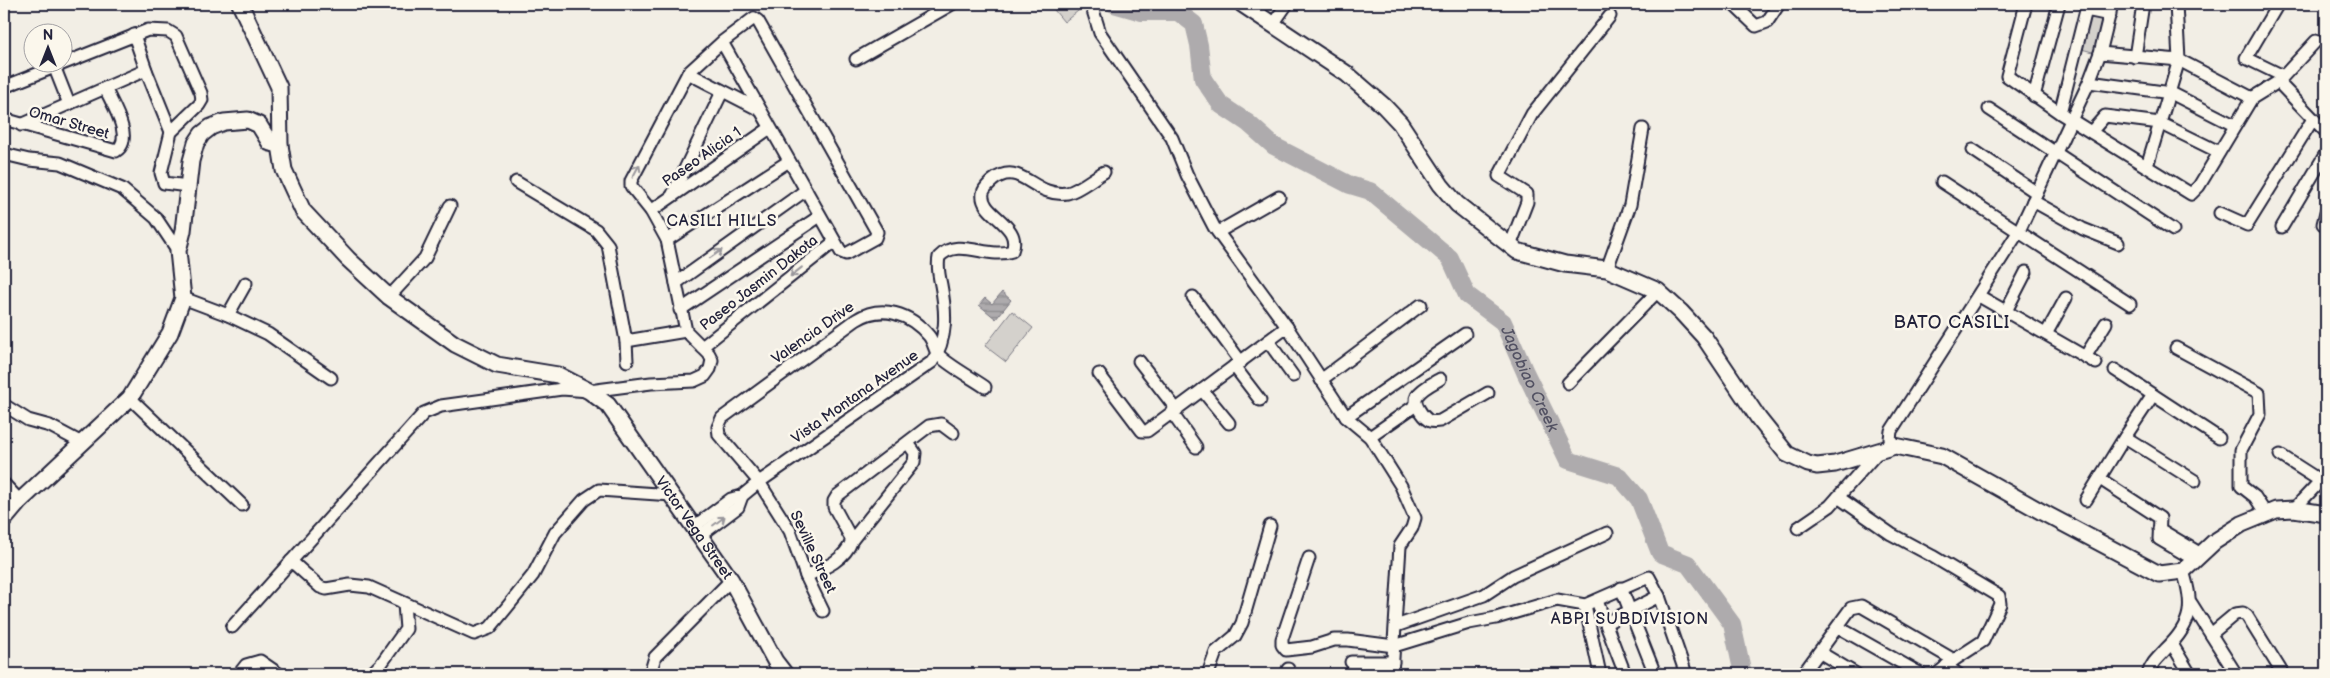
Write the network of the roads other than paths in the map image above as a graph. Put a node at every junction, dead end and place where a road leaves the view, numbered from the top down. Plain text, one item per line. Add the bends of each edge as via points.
1 (240, 4) edge
2 (952, 4) edge
3 (1090, 4) edge
4 (1242, 4) edge
5 (1287, 4) edge
6 (1733, 4) edge
7 (1779, 4) edge
8 (2026, 4) edge
9 (2059, 4) edge
10 (2143, 4) edge
11 (2176, 4) edge
12 (2278, 4) edge
13 (2111, 9) edge
14 (1610, 16) dead end
15 (1273, 24) junction
16 (134, 35) junction
17 (2316, 41) dead end
18 (722, 42) junction
19 (2100, 53) junction
20 (2135, 57) junction
21 (72, 59) edge
22 (856, 59) dead end
23 (2179, 60) junction
24 (146, 70) junction
25 (40, 72) edge
26 (56, 72) edge
27 (688, 72) junction
28 (2281, 79) junction
29 (2090, 82) junction
30 (4, 87) edge
31 (105, 88) junction
32 (722, 92) junction
33 (2171, 92) junction
34 (2034, 96) junction
35 (2252, 98) junction
36 (69, 104) junction
37 (1989, 109) dead end
38 (760, 110) junction
39 (2060, 113) junction
40 (4, 119) edge
41 (2313, 119) junction
42 (2073, 121) junction
43 (2160, 122) junction
44 (21, 125) junction
45 (2234, 125) junction
46 (770, 128) junction
47 (1643, 129) dead end
48 (171, 132) junction
49 (2091, 132) junction
50 (2326, 132) edge
51 (280, 145) junction
52 (1973, 150) dead end
53 (2219, 152) junction
54 (2326, 153) edge
55 (4, 154) edge
56 (2057, 155) junction
57 (789, 161) junction
58 (2147, 166) junction
59 (1104, 172) dead end
60 (516, 182) dead end
61 (1942, 182) dead end
62 (188, 186) junction
63 (806, 190) junction
64 (671, 197) junction
65 (1279, 197) dead end
66 (2035, 197) junction
67 (450, 206) dead end
68 (651, 211) junction
69 (2326, 212) edge
70 (2220, 213) dead end
71 (820, 216) junction
72 (2326, 224) edge
73 (2282, 228) dead end
74 (2173, 230) dead end
75 (2019, 231) junction
76 (1218, 232) junction
77 (667, 240) junction
78 (834, 242) junction
79 (2118, 243) dead end
80 (1510, 246) junction
81 (178, 251) junction
82 (1607, 269) junction
83 (2026, 272) dead end
84 (676, 282) junction
85 (246, 283) dead end
86 (1658, 291) junction
87 (1978, 296) junction
88 (389, 297) junction
89 (183, 298) junction
90 (1193, 298) dead end
91 (2066, 298) dead end
92 (2130, 304) dead end
93 (1421, 305) dead end
94 (680, 310) junction
95 (2006, 311) junction
96 (228, 315) junction
97 (2106, 323) dead end
98 (1287, 327) junction
99 (686, 331) junction
100 (1465, 334) dead end
101 (2046, 334) junction
102 (626, 341) junction
103 (1268, 341) junction
104 (702, 347) junction
105 (2176, 348) dead end
106 (938, 354) junction
107 (626, 360) dead end
108 (1139, 361) dead end
109 (1237, 364) junction
110 (2115, 370) dead end
111 (1099, 374) dead end
112 (1293, 376) dead end
113 (331, 378) dead end
114 (1440, 379) dead end
115 (1321, 380) junction
116 (1568, 383) dead end
117 (985, 387) dead end
118 (1202, 390) junction
119 (589, 391) junction
120 (1488, 393) dead end
121 (2153, 395) junction
122 (130, 398) junction
123 (1260, 400) dead end
124 (4, 405) edge
125 (1416, 405) junction
126 (1174, 411) junction
127 (1346, 417) junction
128 (1229, 423) dead end
129 (953, 433) dead end
130 (1370, 437) junction
131 (2124, 437) junction
132 (2219, 438) dead end
133 (82, 442) junction
134 (908, 443) junction
135 (1895, 446) junction
136 (1196, 447) dead end
137 (1877, 453) junction
138 (2280, 455) dead end
139 (2323, 478) edge
140 (2100, 479) junction
141 (2196, 481) dead end
142 (759, 482) junction
143 (4, 484) edge
144 (672, 494) junction
145 (1838, 497) junction
146 (2086, 500) dead end
147 (20, 501) junction
148 (242, 505) dead end
149 (2294, 510) junction
150 (2266, 514) junction
151 (2326, 514) edge
152 (4, 520) edge
153 (1270, 526) dead end
154 (1798, 528) dead end
155 (698, 531) junction
156 (1607, 532) dead end
157 (852, 540) junction
158 (2198, 557) junction
159 (1308, 558) dead end
160 (291, 561) junction
161 (2183, 570) junction
162 (806, 576) junction
163 (731, 580) junction
164 (1621, 588) junction
165 (1659, 596) junction
166 (1597, 601) junction
167 (2191, 603) junction
168 (404, 604) junction
169 (1585, 605) junction
170 (823, 610) dead end
171 (1630, 610) junction
172 (1606, 623) junction
173 (1396, 626) junction
174 (232, 627) dead end
175 (1838, 627) junction
176 (2211, 634) junction
177 (2172, 644) junction
178 (1394, 646) junction
179 (1820, 652) junction
180 (1352, 662) dead end
181 (1393, 662) junction
182 (1950, 663) junction
183 (1682, 673) edge
184 (240, 674) edge
185 (279, 674) edge
186 (371, 674) edge
187 (650, 674) edge
188 (785, 674) edge
189 (1208, 674) edge
190 (1392, 674) edge
191 (1600, 674) edge
192 (1625, 674) edge
193 (1655, 674) edge
194 (1804, 674) edge
195 (1856, 674) edge
196 (1921, 674) edge
197 (1937, 674) edge
198 (1958, 674) edge
199 (2148, 674) edge
200 (2190, 674) edge
201 (2236, 674) edge
202 (2283, 674) edge

1 - 51 street, Victor Vega Street via 279,87
2 - 22 street
3 - 76 street via 1100,33 1172,138 1187,175
4 - 15 street
5 - 15 street
6 - 7 street via 1756,26 1767,22
8 - 34 street via 2007,76
9 - 34 street
10 - 20 street
11 - 23 street
12 - 28 street via 2246,58
13 - 19 street
13 - 39 street via 2086,10
14 - 80 street via 1532,114 1500,176 1527,194
15 - 80 street via 1347,74 1384,106 1400,122 1457,204
16 - 21 street
16 - 24 street
16 - 48 street via 148,30 168,31 176,36 202,94 199,106
17 - 28 street
18 - 27 street
18 - 38 street
18 - 78 street via 754,18 758,21 877,232 875,238 846,254
19 - 20 street
19 - 29 street
20 - 23 street
23 - 33 street
23 - 35 street
24 - 31 street
24 - 48 street
25 - 30 street
26 - 36 street
27 - 32 street
68 -> 27 street via 631,186 631,181
28 - 35 street
28 - 41 street
29 - 33 street
29 - 42 street
31 - 36 street
31 - 44 street, Omar Street via 124,130 124,139 116,151
32 - 38 street
32 - 64 street
33 - 43 street
33 - 45 street
34 - 39 street
35 - 45 street
36 - 44 street
37 - 56 street
38 - 46 street
39 - 42 street
40 - 44 street, Omar Street
41 - 50 street
41 - 70 street via 2247,225
42 - 49 street
42 - 56 street
43 - 49 street via 2105,116
43 - 53 street
43 - 58 street
45 - 53 street
46 - 57 street
46 - 64 street, Paseo Alicia 1
47 - 82 street via 1630,205
48 - 62 street via 162,178 164,183
49 - 58 street
51 - 62 street via 270,143 259,125 248,120 216,124 206,130 196,143
51 - 88 street, Victor Vega Street via 284,170 303,211
52 - 66 street
53 - 58 street via 2191,194
54 - 73 street
55 - 81 street via 60,163 122,189 156,218
56 - 66 street
56 - 74 street
57 - 63 street
57 - 77 street
59 - 106 street, Vista Montana Avenue via 1068,193 1040,190 1019,175 1008,173 1001,174 986,187 983,193 986,205 1012,234 1014,246 1012,251 1000,254 953,248 938,257 946,315
60 - 102 street via 596,230 608,245
61 - 75 street
62 - 81 street
63 - 71 street
84 -> 63 street
64 - 68 street, Paseo Alicia 1
65 - 76 street
66 - 75 street
66 - 79 street via 2083,229
67 - 88 street via 424,258
68 - 77 street
69 - 72 street via 2323,218 2323,224
71 - 78 street
71 - 94 street
75 - 87 street
75 - 92 street
76 - 98 street
77 - 84 street
78 -> 104 street, Paseo Jasmin Dakota
80 - 82 street via 1541,259
81 - 89 street
82 - 86 street
83 - 95 street
84 - 94 street
85 - 96 street
86 - 116 street
86 - 137 street via 1704,337 1758,419 1787,454 1817,466
87 - 95 street
87 - 135 street via 1891,431 1890,439
88 - 119 street, Victor Vega Street via 455,344 497,365 558,375
89 - 96 street
89 - 122 street via 170,333
90 - 109 street
91 - 101 street
93 - 115 street
94 - 99 street
95 - 101 street
96 - 113 street via 268,334
97 - 101 street via 2091,360
98 - 103 street
98 - 115 street
99 - 102 street
99 - 104 street
100 - 127 street
102 - 107 street
103 - 109 street
103 - 112 street
104 - 119 street via 712,360 710,369 705,376 694,381
105 - 150 street via 2260,393 2260,414 2241,450 2239,471 2241,486
106 - 117 street, Valencia Drive
106 - 142 street, Vista Montana Avenue via 923,368
106 - 142 street, Valencia Drive via 930,337 905,316 876,311 856,320 722,418 718,427 720,435
108 - 126 street
109 - 118 street
109 - 123 street
110 - 121 street
111 - 126 street via 1142,430 1150,430
114 - 125 street via 1417,395
115 - 127 street
118 - 126 street
118 - 128 street
119 - 144 street, Victor Vega Street via 608,405
119 - 160 street via 562,389 441,406 424,413
120 - 125 street via 1440,421 1428,420
121 - 131 street
121 - 132 street
122 - 133 street
122 - 148 street
124 - 133 street via 28,420 50,426
125 - 130 street
126 - 136 street
127 - 130 street
129 - 134 street via 947,427 935,424
130 - 173 street via 1401,486 1414,518 1412,528 1400,546
131 - 140 street
131 - 141 street
133 - 147 street
134 - 157 street via 914,453 914,462
134 - 157 street via 834,501 834,507
135 - 137 street
135 - 161 street via 1942,456 2160,574
137 - 145 street
138 - 139 street
139 - 149 street
140 - 146 street
140 - 158 street via 2160,518 2159,529
142 - 155 street, Vista Montana Avenue via 742,496 731,499
142 - 162 street, Seville Street via 790,531
143 - 147 street
144 - 155 street, Victor Vega Street
144 - 168 street via 598,490 584,500 555,533 533,575 490,628 474,634
145 - 154 street
145 - 182 street via 1890,534 1999,596 2000,604 1983,641
147 - 152 street
149 - 150 street via 2276,510
149 - 151 street
150 - 158 street via 2242,524
153 - 189 street via 1242,623 1235,636 1216,652
155 - 163 street, Victor Vega Street
156 - 173 street via 1513,576 1484,595
157 - 162 street via 848,550 828,567
158 - 161 street
159 - 178 street via 1282,639 1286,650 1334,640
160 - 168 street via 320,587 360,585
160 - 174 street
161 - 167 street
162 - 170 street, Seville Street
163 - 187 street via 655,657
163 - 188 street, Victor Vega Street
164 - 165 street via 1648,576
164 - 166 street
164 - 171 street
165 - 171 street
165 - 183 street
166 - 169 street
166 - 172 street
167 - 176 street
167 - 177 street via 2179,637
168 - 186 street via 406,629
169 - 178 street via 1557,600
169 - 191 street
171 - 172 street
171 - 193 street
172 - 192 street
173 - 178 street
175 - 179 street
175 - 182 street via 1851,608 1861,606
175 - 196 street
176 - 201 street
176 - 202 street via 2235,614 2243,613
177 - 199 street via 2151,663
177 - 200 street
178 - 181 street
179 - 194 street
179 - 195 street
180 - 181 street
181 - 190 street
182 - 197 street
182 - 198 street
184 - 185 street via 246,665 260,660

